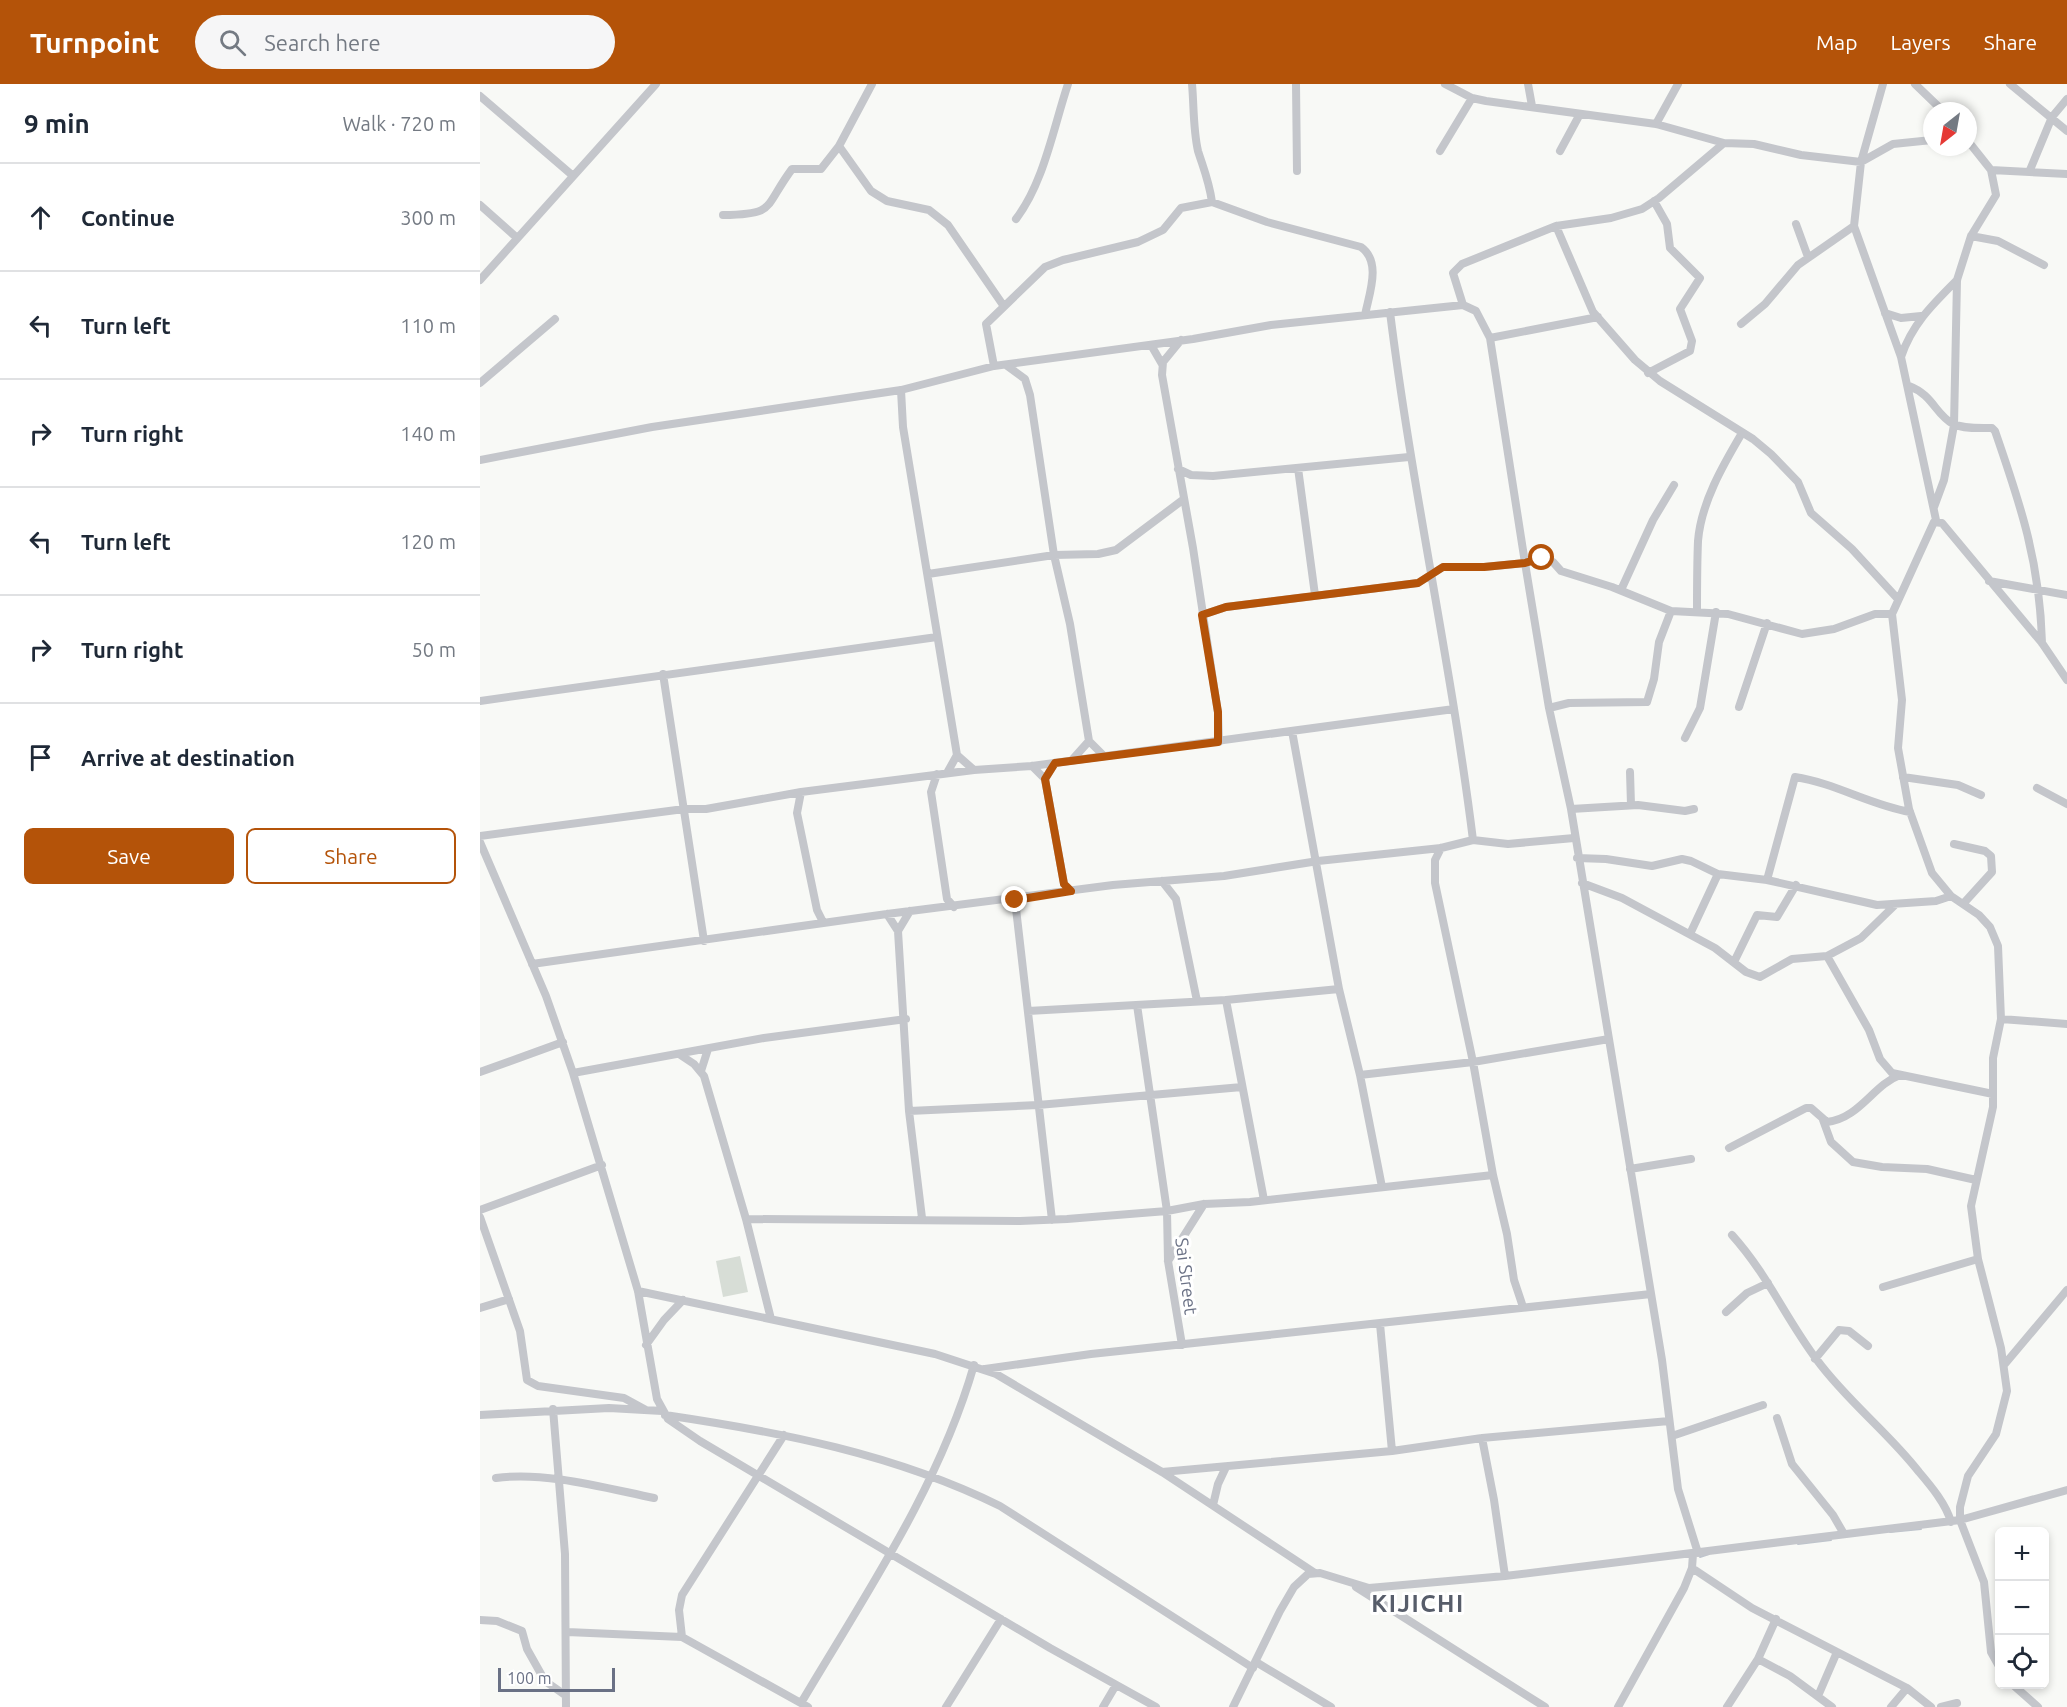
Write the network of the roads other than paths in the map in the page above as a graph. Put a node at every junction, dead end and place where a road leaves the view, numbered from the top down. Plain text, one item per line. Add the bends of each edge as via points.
1 (656, 84) edge
2 (873, 84) edge
3 (1068, 84) edge
4 (1192, 84) edge
5 (1296, 84) edge
6 (1445, 84) edge
7 (1528, 84) edge
8 (1678, 84) edge
9 (1883, 84) edge
10 (1915, 84) edge
11 (2010, 84) edge
12 (481, 97) edge
13 (1472, 98) junction
14 (2067, 99) edge
15 (1934, 102) edge
16 (1532, 106) junction
17 (1580, 114) junction
18 (2052, 117) junction
19 (1656, 124) junction
20 (2067, 131) edge
21 (1923, 142) edge
22 (1724, 143) junction
23 (839, 146) junction
24 (1440, 151) dead end
25 (1560, 151) dead end
26 (1977, 153) edge
27 (1861, 162) junction
28 (1991, 170) junction
29 (2030, 170) junction
30 (1297, 171) dead end
31 (2067, 174) edge
32 (572, 175) junction
33 (1654, 201) junction
34 (1212, 202) junction
35 (480, 205) edge
36 (723, 215) dead end
37 (1016, 219) dead end
38 (1796, 224) dead end
39 (1556, 226) junction
40 (1854, 226) junction
41 (1971, 236) junction
42 (516, 237) junction
43 (1808, 257) junction
44 (2044, 265) dead end
45 (480, 280) edge
46 (1957, 280) junction
47 (1003, 305) junction
48 (1463, 305) junction
49 (1390, 312) junction
50 (1885, 313) junction
51 (1365, 315) junction
52 (1922, 316) junction
53 (1598, 317) junction
54 (555, 319) dead end
55 (1741, 324) dead end
56 (1490, 338) junction
57 (1181, 340) junction
58 (1151, 345) junction
59 (1901, 357) junction
60 (1162, 364) junction
61 (1006, 365) junction
62 (994, 366) junction
63 (1648, 373) junction
64 (480, 383) edge
65 (1909, 386) junction
66 (902, 390) junction
67 (1954, 424) junction
68 (1742, 433) junction
69 (1409, 457) junction
70 (480, 460) edge
71 (1298, 468) junction
72 (1178, 469) junction
73 (1674, 485) dead end
74 (1184, 499) junction
75 (1934, 508) junction
76 (1936, 520) junction
77 (1054, 555) junction
78 (1525, 563) junction
79 (928, 573) junction
80 (1431, 575) junction
81 (1989, 581) junction
82 (1621, 591) junction
83 (2039, 592) junction
84 (1314, 595) junction
85 (2067, 595) edge
86 (1897, 598) junction
87 (1671, 611) junction
88 (1697, 612) junction
89 (1716, 612) junction
90 (1892, 614) junction
91 (1202, 615) junction
92 (1767, 623) junction
93 (938, 636) junction
94 (2042, 643) junction
95 (663, 674) junction
96 (2067, 680) edge
97 (480, 701) edge
98 (1738, 707) dead end
99 (1549, 708) junction
100 (1454, 709) junction
101 (1292, 732) junction
102 (1685, 738) dead end
103 (1089, 741) junction
104 (1218, 742) junction
105 (957, 755) junction
106 (1104, 756) junction
107 (1071, 761) junction
108 (1055, 763) junction
109 (1032, 766) junction
110 (974, 770) junction
111 (1630, 772) dead end
112 (947, 773) junction
113 (937, 774) junction
114 (1903, 777) junction
115 (1045, 779) junction
116 (2037, 788) dead end
117 (801, 792) junction
118 (1981, 795) dead end
119 (2067, 804) edge
120 (1631, 805) junction
121 (684, 809) junction
122 (1571, 809) junction
123 (1694, 809) dead end
124 (1910, 812) junction
125 (480, 837) edge
126 (1574, 838) junction
127 (1473, 840) junction
128 (480, 842) edge
129 (1954, 844) dead end
130 (1441, 848) junction
131 (1577, 858) junction
132 (1318, 861) junction
133 (1718, 874) junction
134 (1767, 880) junction
135 (1162, 881) junction
136 (1582, 883) junction
137 (1796, 885) junction
138 (1071, 891) junction
139 (1951, 896) junction
140 (1015, 900) junction
141 (1962, 904) junction
142 (1894, 906) junction
143 (954, 907) junction
144 (910, 911) junction
145 (887, 914) junction
146 (823, 922) junction
147 (898, 931) junction
148 (1690, 934) junction
149 (704, 941) junction
150 (1827, 956) junction
151 (1734, 962) junction
152 (532, 964) junction
153 (1339, 989) junction
154 (1197, 1000) junction
155 (1226, 1000) junction
156 (1137, 1005) junction
157 (1028, 1011) junction
158 (906, 1019) junction
159 (2001, 1019) junction
160 (2067, 1024) edge
161 (1609, 1039) junction
162 (563, 1042) junction
163 (708, 1049) junction
164 (678, 1054) junction
165 (1473, 1062) junction
166 (701, 1071) junction
167 (480, 1072) edge
168 (573, 1073) junction
169 (1904, 1074) junction
170 (1360, 1075) junction
171 (1242, 1087) junction
172 (1993, 1094) junction
173 (1149, 1096) junction
174 (1038, 1105) junction
175 (909, 1111) junction
176 (1823, 1120) junction
177 (1729, 1148) dead end
178 (1691, 1159) dead end
179 (602, 1165) junction
180 (1630, 1169) junction
181 (1493, 1175) junction
182 (1976, 1180) junction
183 (1382, 1186) junction
184 (1264, 1200) junction
185 (1204, 1204) junction
186 (480, 1210) edge
187 (1167, 1211) junction
188 (480, 1217) edge
189 (922, 1218) junction
190 (746, 1219) junction
191 (1052, 1220) junction
192 (1732, 1235) dead end
193 (1978, 1259) junction
194 (1168, 1261) junction
195 (1768, 1283) junction
196 (1883, 1287) dead end
197 (2067, 1290) edge
198 (638, 1291) junction
199 (1651, 1294) junction
200 (509, 1299) junction
201 (683, 1300) junction
202 (1523, 1307) junction
203 (480, 1308) edge
204 (1726, 1312) dead end
205 (771, 1319) junction
206 (1380, 1324) junction
207 (646, 1345) junction
208 (1182, 1345) junction
209 (1868, 1346) dead end
210 (1815, 1359) junction
211 (974, 1365) junction
212 (2004, 1365) junction
213 (983, 1369) junction
214 (1763, 1404) dead end
215 (553, 1409) junction
216 (646, 1410) junction
217 (663, 1413) junction
218 (480, 1414) edge
219 (1777, 1418) dead end
220 (1669, 1421) junction
221 (784, 1435) junction
222 (1672, 1436) junction
223 (1482, 1438) junction
224 (1392, 1451) junction
225 (1226, 1467) junction
226 (1162, 1472) junction
227 (758, 1474) junction
228 (931, 1474) junction
229 (496, 1478) dead end
230 (558, 1481) junction
231 (2067, 1490) edge
232 (654, 1498) dead end
233 (1213, 1505) junction
234 (1960, 1520) junction
235 (1951, 1522) junction
236 (1844, 1534) junction
237 (1695, 1553) junction
238 (890, 1554) junction
239 (1692, 1568) junction
240 (1315, 1573) junction
241 (1505, 1576) junction
242 (1352, 1584) junction
243 (1001, 1619) junction
244 (1776, 1619) junction
245 (480, 1620) edge
246 (567, 1632) junction
247 (682, 1637) junction
248 (1838, 1652) junction
249 (1758, 1659) junction
250 (1995, 1659) edge
251 (1254, 1665) junction
252 (1116, 1685) junction
253 (1907, 1688) junction
254 (2018, 1689) edge
255 (565, 1695) junction
256 (1818, 1696) junction
257 (1958, 1703) dead end
258 (805, 1705) edge
259 (566, 1707) edge
260 (946, 1707) edge
261 (1103, 1707) edge
262 (1156, 1707) edge
263 (1233, 1707) edge
264 (1331, 1707) edge
265 (1545, 1707) edge
266 (1618, 1707) edge
267 (1726, 1707) edge
268 (1832, 1707) edge
269 (1890, 1707) edge
270 (1931, 1707) edge
271 (1941, 1707) edge
272 (2038, 1707) edge

1 - 32 street
2 - 23 street
3 - 37 street via 1036,184
4 - 34 street via 1195,132
5 - 30 street
6 - 13 street
7 - 16 street
8 - 19 street
9 - 27 street
10 - 15 street
11 - 18 street
12 - 32 street
13 - 16 street
13 - 24 street
14 - 18 street
16 - 17 street
17 - 19 street
17 - 25 street
18 - 20 street
18 - 29 street
19 - 22 street
21 - 27 street via 1893,144
22 - 27 street via 1754,144 1801,155
22 - 33 street
23 - 36 street via 821,169 792,169 761,212
23 - 47 street via 871,191 887,201 929,210 948,225
26 - 28 street
27 - 40 street
28 - 29 street
28 - 41 street via 1996,195
29 - 31 street
32 - 42 street
33 - 39 street via 1611,218
33 - 63 street via 1667,224 1670,248 1700,279 1680,309 1692,341 1690,351
34 - 47 street via 1181,208 1163,230 1138,242 1057,261
34 - 51 street via 1267,222 1354,244 1366,251 1373,266
35 - 42 street
38 - 43 street
39 - 48 street via 1462,264 1453,273
39 - 53 street
40 - 43 street
40 - 50 street
41 - 44 street via 1998,241
41 - 46 street
42 - 45 street
43 - 55 street
46 - 52 street
46 - 67 street
47 - 62 street via 986,324
48 - 49 street
48 - 56 street via 1476,311
49 - 51 street
49 - 69 street
50 - 52 street via 1900,318
50 - 59 street
51 - 57 street
52 - 59 street
53 - 56 street
53 - 63 street
54 - 64 street
56 - 78 street
57 - 58 street
57 - 60 street
58 - 60 street
58 - 61 street
59 - 65 street
60 - 72 street
61 - 62 street
61 - 77 street via 1025,379 1030,394
62 - 66 street
63 - 68 street
65 - 67 street via 1925,394
65 - 75 street
66 - 70 street via 652,427
66 - 79 street via 903,427
67 - 75 street
67 - 83 street via 1995,431 2024,514
68 - 86 street via 1793,475 1811,513 1852,549
68 - 88 street via 1719,474 1698,540
69 - 71 street
69 - 80 street
71 - 72 street via 1207,477 1191,476
71 - 84 street
72 - 74 street
73 - 82 street via 1653,520
74 - 77 street via 1116,550
74 - 91 street
75 - 76 street
76 - 81 street
76 - 86 street
77 - 79 street
77 - 103 street
78 - 80 street via 1443,567
78 - 82 street via 1542,558 1561,571
78 - 99 street
79 - 93 street
80 - 84 street via 1418,583
80 - 100 street
81 - 83 street
81 - 94 street
82 - 87 street
83 - 85 street
83 - 94 street
84 - 91 street via 1226,607
86 - 90 street
87 - 88 street
87 - 99 street via 1659,642 1647,702 1587,702
88 - 89 street
89 - 92 street
89 - 102 street via 1700,708
90 - 92 street via 1875,614 1810,634
90 - 114 street via 1902,700 1897,732
91 - 104 street via 1218,712
92 - 98 street
93 - 95 street
93 - 105 street
94 - 96 street
95 - 97 street
95 - 121 street
99 - 122 street
100 - 101 street
100 - 127 street
101 - 104 street
101 - 132 street
103 - 106 street
103 - 107 street
104 - 106 street
105 - 110 street
105 - 112 street
106 - 107 street
107 - 108 street
108 - 109 street
108 - 115 street
109 - 110 street
109 - 115 street
110 - 112 street
111 - 120 street
112 - 113 street
113 - 117 street
113 - 143 street via 931,792 946,899
114 - 118 street via 1958,784
114 - 124 street
115 - 138 street via 1064,884
116 - 119 street
117 - 121 street via 706,809
117 - 146 street via 797,813 817,910
120 - 122 street
120 - 123 street
121 - 125 street
121 - 149 street
122 - 126 street
124 - 134 street via 1879,806 1824,783 1795,777
124 - 139 street via 1932,873
126 - 127 street via 1508,844
126 - 131 street
127 - 130 street
128 - 152 street
129 - 141 street via 1991,856 1992,872
130 - 132 street
130 - 165 street via 1435,860 1435,883
131 - 133 street via 1652,866 1691,861
131 - 136 street
132 - 135 street
132 - 153 street
133 - 134 street
133 - 148 street
134 - 137 street
135 - 138 street
135 - 154 street via 1176,899
136 - 148 street via 1622,898
136 - 161 street
137 - 142 street via 1863,903
137 - 151 street via 1777,917 1757,915
138 - 140 street
139 - 141 street
139 - 142 street
140 - 143 street
140 - 157 street
141 - 159 street via 1979,915 1997,940
142 - 150 street via 1862,938
143 - 144 street
144 - 145 street
144 - 147 street
145 - 146 street
145 - 147 street
146 - 149 street
147 - 158 street
148 - 151 street
149 - 152 street
150 - 151 street via 1792,959 1760,977
150 - 169 street via 1885,1066 1897,1075
152 - 162 street
153 - 155 street
153 - 170 street
154 - 155 street
154 - 156 street
155 - 171 street
156 - 157 street
156 - 173 street, Sai Street
157 - 174 street
158 - 163 street
158 - 175 street
159 - 160 street
159 - 172 street
161 - 165 street
161 - 180 street
162 - 167 street
162 - 168 street
163 - 164 street
163 - 166 street
164 - 166 street
164 - 168 street
165 - 170 street
165 - 181 street
166 - 190 street
168 - 179 street
169 - 172 street
169 - 176 street via 1890,1079 1853,1113 1832,1122
170 - 183 street
171 - 173 street
171 - 184 street
172 - 182 street
173 - 174 street
173 - 187 street, Sai Street
174 - 175 street
174 - 191 street
175 - 189 street
176 - 177 street via 1806,1108
176 - 182 street via 1831,1142 1853,1162 1927,1169
178 - 180 street
179 - 186 street
179 - 198 street
180 - 199 street
181 - 183 street
181 - 202 street
182 - 193 street via 1971,1206
183 - 184 street
184 - 185 street
185 - 187 street
185 - 194 street
187 - 191 street
187 - 194 street, Sai Street
188 - 200 street
189 - 190 street
189 - 191 street
190 - 205 street
192 - 195 street
193 - 196 street
193 - 212 street
194 - 208 street, Sai Street
195 - 204 street via 1747,1293
195 - 210 street
197 - 212 street
198 - 201 street
198 - 207 street
199 - 202 street
199 - 220 street
200 - 203 street
200 - 216 street via 520,1331 525,1373 531,1384 624,1398
201 - 205 street
201 - 207 street
202 - 206 street
205 - 211 street
206 - 208 street
206 - 224 street
207 - 217 street via 653,1386
208 - 213 street
209 - 210 street via 1849,1330 1839,1330
210 - 235 street via 1850,1401 1910,1460
211 - 213 street
211 - 228 street
212 - 234 street via 2004,1410 1991,1443 1968,1476
213 - 226 street via 1012,1382
214 - 222 street
215 - 216 street
215 - 218 street
215 - 230 street
216 - 217 street
217 - 221 street
217 - 227 street via 682,1430
219 - 236 street via 1792,1464
220 - 222 street
220 - 223 street
221 - 227 street
221 - 228 street
222 - 237 street via 1678,1489
223 - 224 street
223 - 241 street
224 - 225 street
225 - 226 street
225 - 233 street
226 - 233 street
227 - 238 street
227 - 247 street via 682,1595
228 - 238 street
228 - 251 street via 1000,1506
229 - 230 street via 517,1475
230 - 232 street
230 - 246 street
231 - 234 street
233 - 240 street
234 - 235 street
234 - 250 street via 1984,1582
235 - 236 street
236 - 237 street
237 - 239 street
237 - 241 street
238 - 243 street
238 - 258 street
239 - 244 street via 1752,1608
239 - 266 street
240 - 242 street
240 - 251 street via 1304,1576 1294,1587
241 - 242 street via 1401,1587
242 - 265 street
243 - 252 street
243 - 260 street
244 - 248 street
244 - 249 street
245 - 255 street via 496,1621 522,1631 545,1681
246 - 247 street
246 - 255 street
247 - 258 street
248 - 253 street
248 - 256 street
249 - 256 street
249 - 267 street
251 - 263 street
251 - 264 street
252 - 261 street
252 - 262 street
253 - 269 street
253 - 270 street
254 - 272 street
255 - 259 street
256 - 268 street
257 - 271 street

